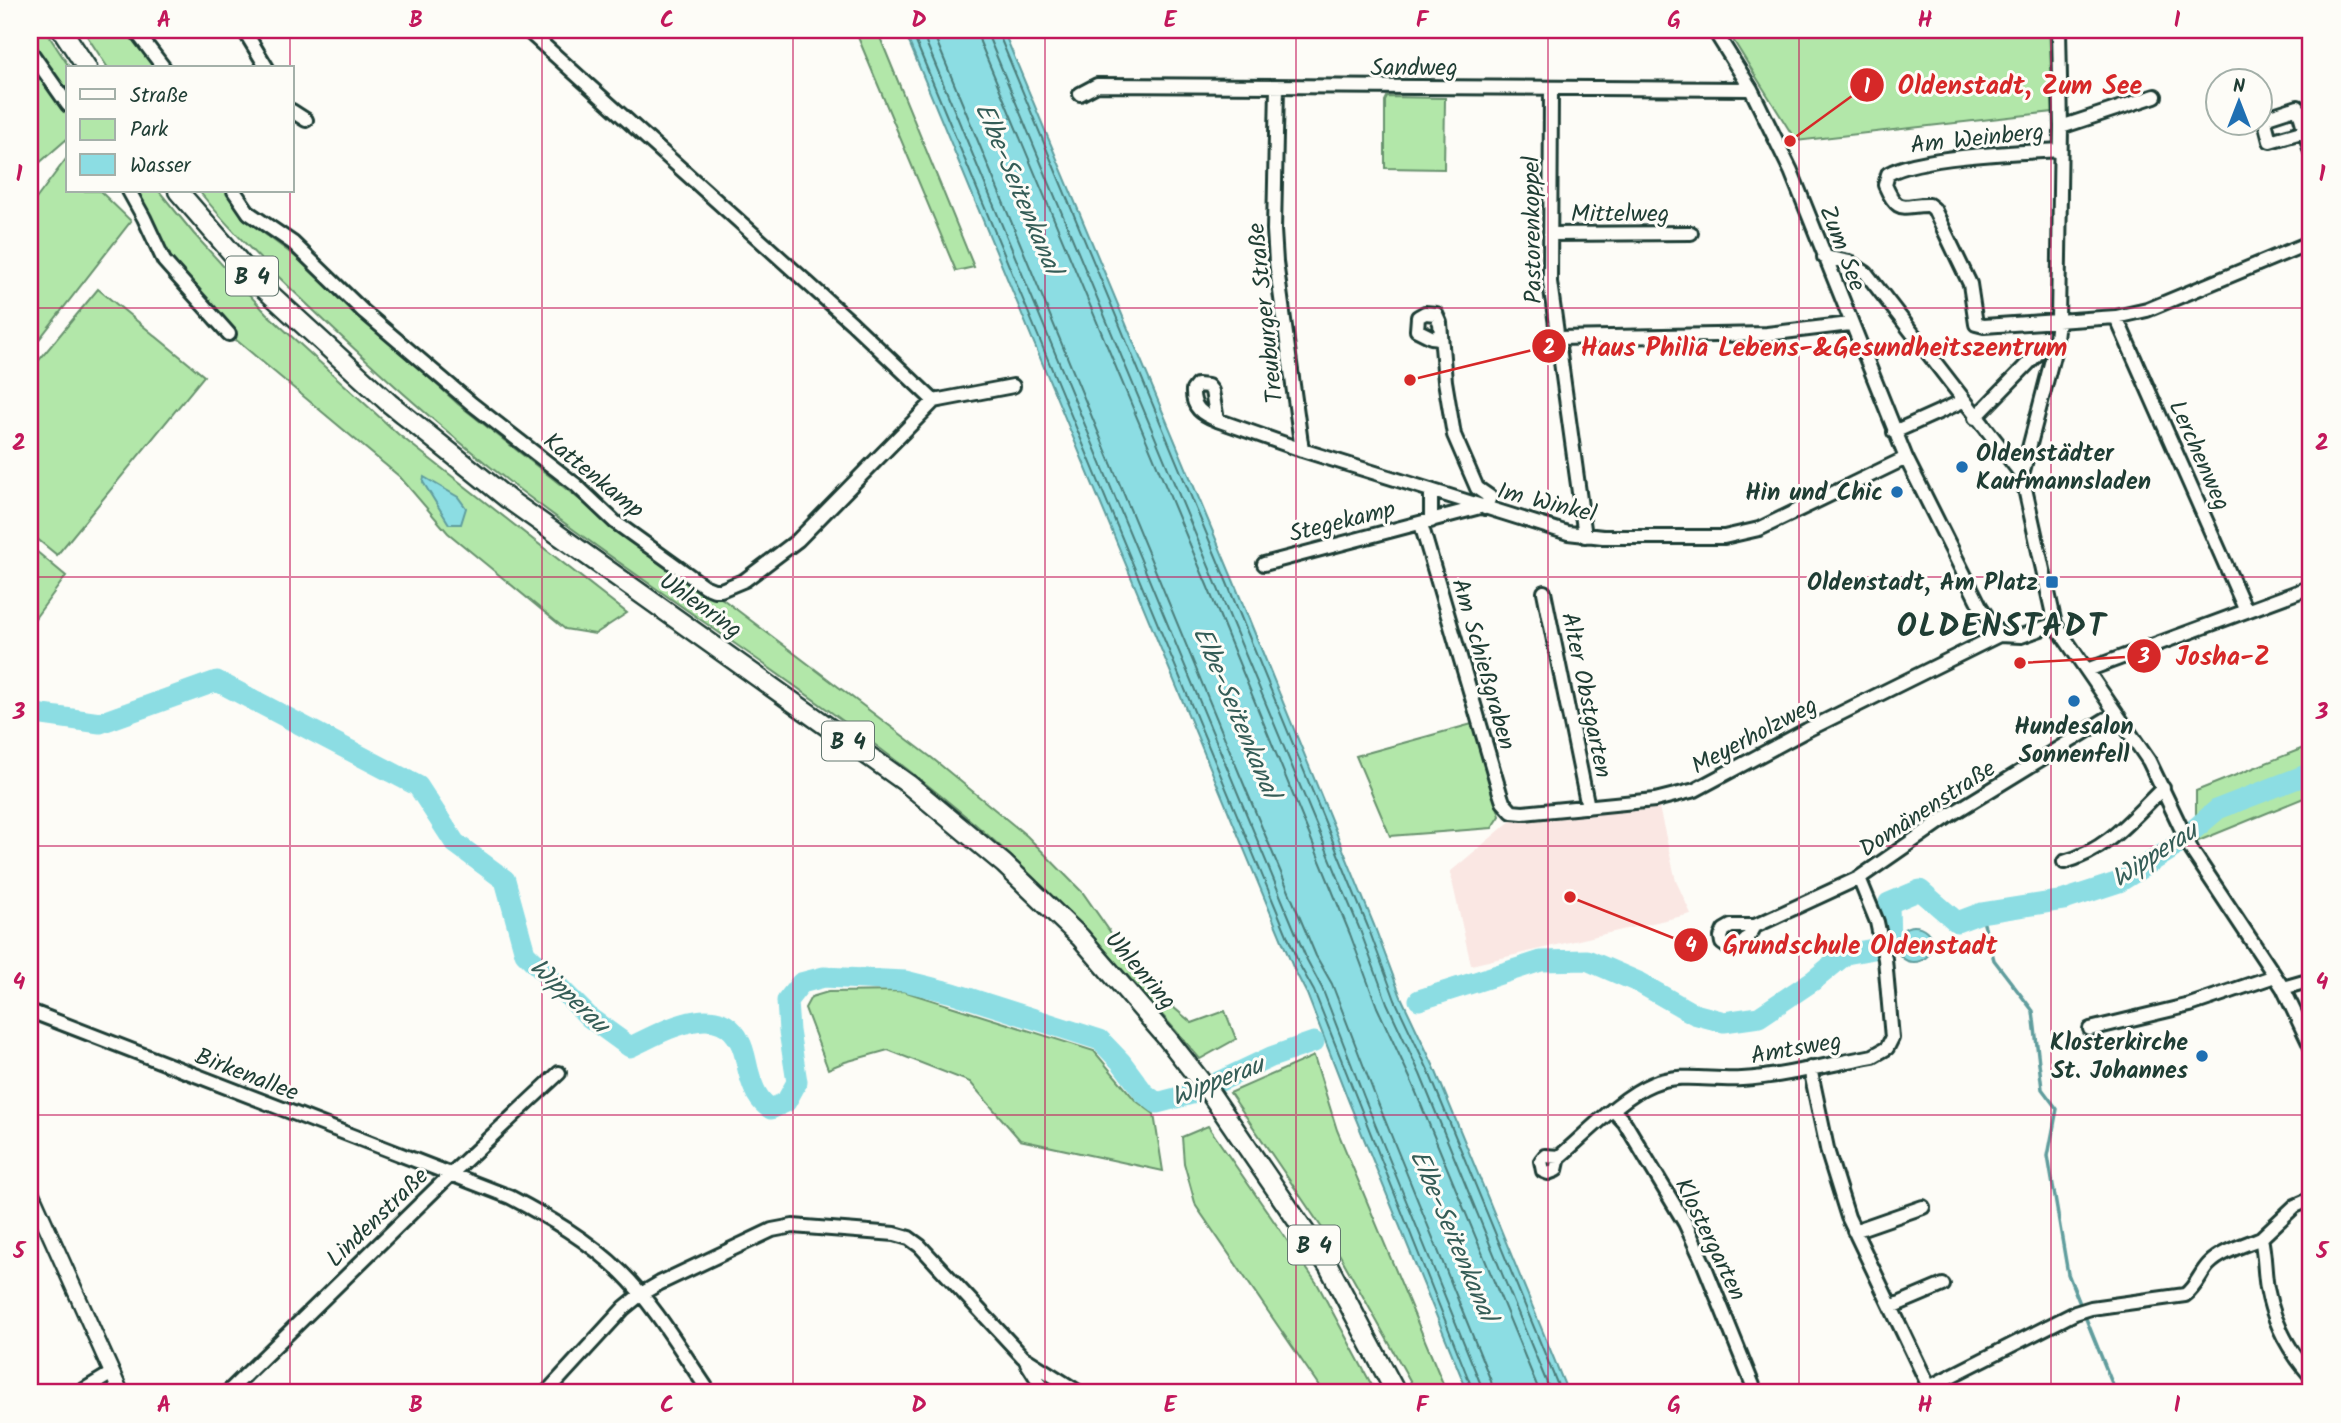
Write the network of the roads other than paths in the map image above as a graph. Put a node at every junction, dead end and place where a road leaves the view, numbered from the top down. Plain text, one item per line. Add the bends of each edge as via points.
1 (62, 30) edge
2 (135, 30) edge
3 (244, 30) edge
4 (527, 30) edge
5 (1714, 30) edge
6 (2059, 30) edge
7 (30, 51) edge
8 (86, 66) edge
9 (162, 66) edge
10 (266, 66) edge
11 (1277, 87) junction
12 (1551, 89) junction
13 (1751, 89) junction
14 (1080, 94) dead end
15 (2155, 96) dead end
16 (66, 103) edge
17 (294, 112) edge
18 (306, 120) dead end
19 (2061, 127) junction
20 (2305, 131) dead end
21 (2060, 150) junction
22 (2311, 152) edge
23 (130, 192) edge
24 (179, 192) edge
25 (235, 192) edge
26 (1691, 233) dead end
27 (1550, 234) junction
28 (2311, 242) edge
29 (1824, 257) junction
30 (2116, 317) junction
31 (2058, 320) junction
32 (1850, 324) junction
33 (229, 334) dead end
34 (1441, 338) dead end
35 (1559, 338) junction
36 (2055, 348) junction
37 (1013, 386) dead end
38 (934, 401) junction
39 (1963, 401) junction
40 (1975, 418) junction
41 (1217, 420) dead end
42 (1894, 432) junction
43 (1303, 450) junction
44 (1906, 458) junction
45 (2022, 475) junction
46 (1431, 490) junction
47 (1483, 507) junction
48 (1426, 522) junction
49 (1585, 536) junction
50 (1264, 564) dead end
51 (2311, 587) edge
52 (1544, 592) dead end
53 (2246, 611) junction
54 (2055, 624) junction
55 (1999, 635) junction
56 (2087, 670) junction
57 (2116, 713) junction
58 (2164, 788) junction
59 (1588, 807) junction
60 (1512, 812) joint
61 (2064, 862) dead end
62 (1859, 878) junction
63 (1755, 926) dead end
64 (2275, 976) junction
65 (2311, 980) edge
66 (2283, 988) junction
67 (30, 1012) edge
68 (2090, 1029) dead end
69 (2311, 1047) edge
70 (1810, 1068) junction
71 (559, 1073) dead end
72 (1614, 1111) junction
73 (1559, 1157) dead end
74 (450, 1175) junction
75 (30, 1190) edge
76 (2311, 1199) edge
77 (1923, 1207) dead end
78 (1854, 1231) junction
79 (2261, 1238) junction
80 (1943, 1285) dead end
81 (641, 1294) junction
82 (1891, 1307) junction
83 (1023, 1357) junction
84 (112, 1373) junction
85 (2311, 1376) edge
86 (1931, 1390) edge
87 (79, 1393) edge
88 (121, 1393) edge
89 (228, 1393) edge
90 (546, 1393) edge
91 (710, 1393) edge
92 (1046, 1393) edge
93 (1080, 1393) edge
94 (1396, 1393) edge
95 (1756, 1393) edge

1 - 8 highway
2 - 9 street
3 - 10 street
4 - 38 street
5 - 13 street, Zum See
6 - 19 street
7 - 16 street
11 - 12 street, Sandweg
11 - 14 street, Sandweg via 1097,85
11 - 43 street, Treuburger Straße via 1276,262
12 - 13 street, Sandweg
12 - 27 street, Pastorenkoppel
13 - 29 street, Zum See via 1791,171
15 - 19 street
17 - 18 street
19 - 21 street
20 - 22 street
21 - 31 street
21 - 31 street, Am Weinberg via 1900,166 1888,174 1885,185 1900,206 1934,208 1970,284 1976,324
23 - 33 street via 164,261
24 - 94 highway, Uhlenring / B 4 via 257,282 389,403 508,499 908,784 1004,864 1080,937 1219,1106 1329,1267
25 - 38 street, Kattenkamp via 249,212 300,249 363,311 472,404 576,485 615,522 714,590 745,580 798,540
26 - 27 street, Mittelweg
27 - 35 street, Pastorenkoppel via 1550,282
28 - 30 street via 2181,298
29 - 32 street, Zum See
29 - 39 street via 1849,262 1866,273
30 - 31 street
30 - 53 street, Lerchenweg
31 - 36 street
32 - 35 street via 1767,334
32 - 42 street, Zum See
34 - 47 street via 1454,435 1477,488 1490,497
35 - 49 street, Pastorenkoppel
36 - 40 street via 2043,348
36 - 45 street
37 - 38 street
39 - 40 street
39 - 42 street
40 - 45 street
41 - 43 street, Im Winkel
42 - 44 street, Zum See
43 - 46 street, Im Winkel
44 - 49 street, Im Winkel via 1741,535
44 - 55 street, Zum See
45 - 54 street
46 - 47 street, Im Winkel
46 - 48 street, Stegekamp
47 - 48 street, Stegekamp
47 - 49 street, Im Winkel
48 - 50 street, Stegekamp
48 - 60 street, Am Schießgraben via 1500,793
51 - 53 street
52 - 59 street, Alter Obstgarten
53 - 56 street
54 - 55 street via 2021,636
54 - 56 street
55 - 59 street, Meyerholzweg via 1695,790 1655,800
56 - 57 street
57 - 58 street
57 - 62 street, Domänenstraße via 1950,815
58 - 61 street via 2103,846
58 - 64 street via 2192,851
59 - 60 street, Meyerholzweg
62 - 63 street, Domänenstraße
62 - 70 street, Amtsweg via 1877,922 1885,959 1892,1038 1887,1048 1873,1056
64 - 66 street
64 - 68 street via 2190,1006
65 - 66 street
66 - 69 street
67 - 74 street, Birkenallee
70 - 72 street, Amtsweg via 1738,1079 1660,1081
70 - 78 street via 1828,1153
71 - 74 street, Lindenstraße
72 - 73 street, Amtsweg
72 - 95 street, Klostergarten via 1685,1223
74 - 81 street, Birkenallee via 544,1215 600,1254
74 - 89 street, Lindenstraße
75 - 84 main road
76 - 79 street via 2295,1206
77 - 78 street
78 - 82 street
79 - 85 street via 2273,1313
79 - 86 street via 2210,1263 2185,1295 2075,1313
80 - 82 street
81 - 83 street via 782,1227 895,1234 920,1246
81 - 90 street
81 - 91 street, Birkenallee
82 - 86 street
83 - 92 street
83 - 93 street
84 - 87 street
84 - 88 main road

